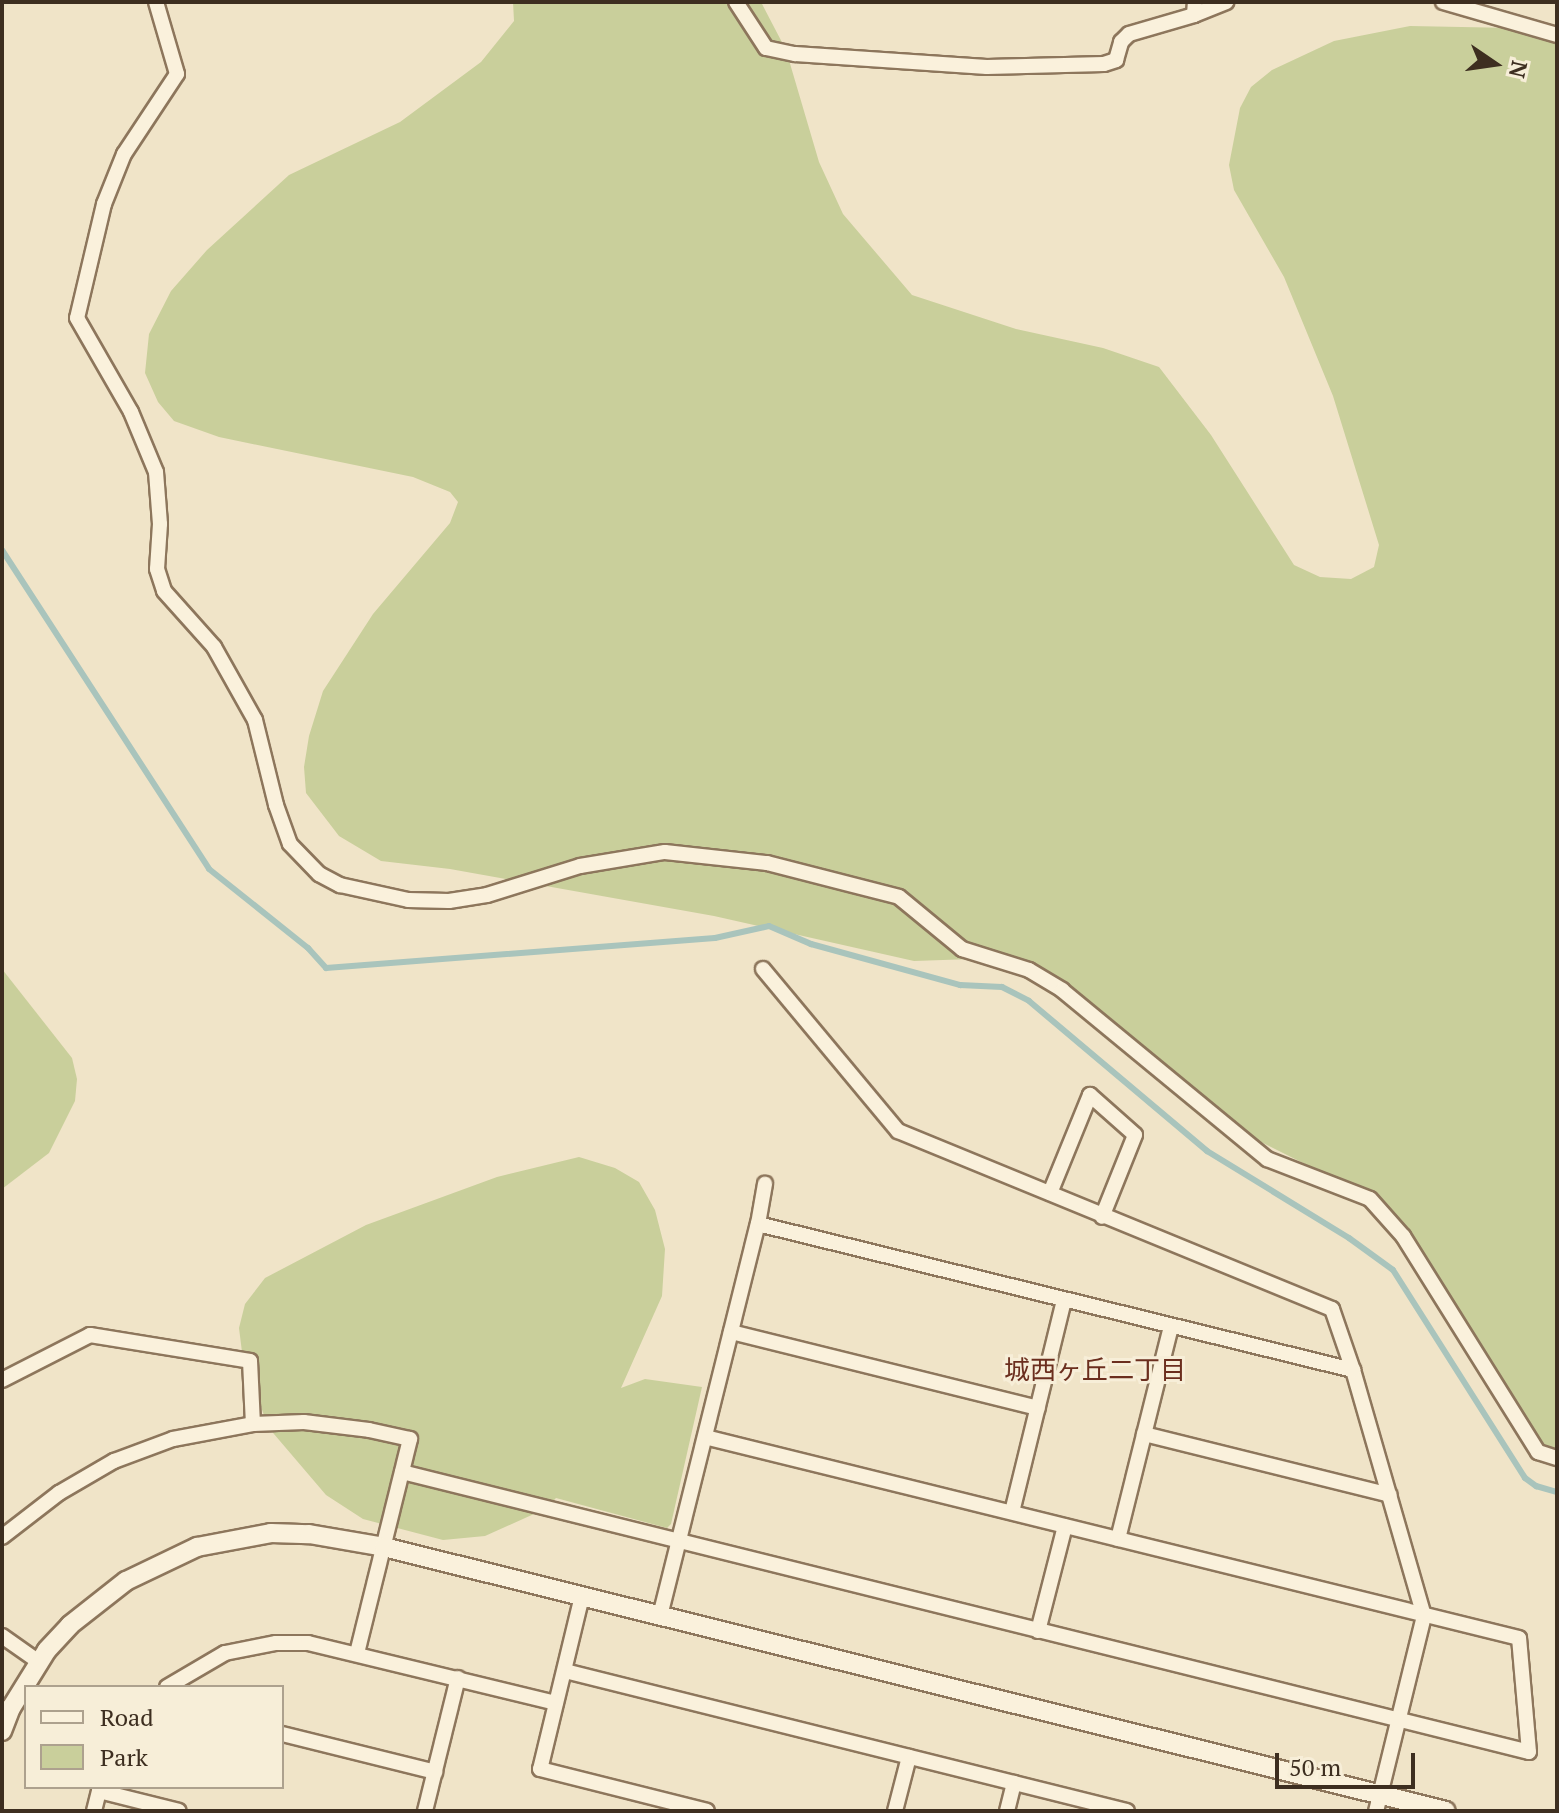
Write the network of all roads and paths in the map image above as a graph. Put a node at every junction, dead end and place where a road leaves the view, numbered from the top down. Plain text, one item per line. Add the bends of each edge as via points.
1 (156, 2) edge
2 (736, 2) edge
3 (1226, 2) edge
4 (1443, 2) edge
5 (1194, 8) edge
6 (1557, 35) edge
7 (763, 969) dead end
8 (765, 1184) dead end
9 (1050, 1193) junction
10 (1102, 1217) junction
11 (758, 1224) junction
12 (1064, 1300) junction
13 (1171, 1326) junction
14 (731, 1332) junction
15 (1353, 1370) junction
16 (2, 1380) edge
17 (1038, 1408) junction
18 (253, 1424) junction
19 (1144, 1434) junction
20 (705, 1437) junction
21 (1557, 1458) edge
22 (402, 1472) junction
23 (1390, 1495) junction
24 (1012, 1512) junction
25 (1065, 1526) junction
26 (2, 1537) edge
27 (1118, 1539) junction
28 (679, 1541) junction
29 (384, 1547) junction
30 (582, 1596) junction
31 (660, 1616) junction
32 (1424, 1616) junction
33 (1038, 1631) junction
34 (2, 1636) edge
35 (357, 1653) junction
36 (39, 1662) junction
37 (565, 1671) junction
38 (458, 1678) junction
39 (25, 1685) edge
40 (170, 1685) edge
41 (24, 1687) edge
42 (556, 1703) junction
43 (1398, 1721) junction
44 (2, 1731) edge
45 (284, 1734) edge
46 (909, 1757) junction
47 (435, 1772) junction
48 (1014, 1783) junction
49 (100, 1789) edge
50 (1378, 1803) edge
51 (94, 1811) edge
52 (179, 1811) edge
53 (425, 1811) edge
54 (707, 1811) edge
55 (895, 1811) edge
56 (1007, 1811) edge
57 (1127, 1811) edge
58 (1446, 1811) edge

1 - 21 street via 177,74 124,154 104,204 77,318 131,412 156,472 157,569 164,591 214,647 255,720 276,805 299,854 340,885 408,900 487,895 580,866 665,852 767,863 899,897 962,949 1029,970 1062,990 1267,1159 1370,1199 1403,1236 1538,1452
2 - 5 street via 766,48 987,67 1104,64 1116,60 1129,34
3 - 5 street
4 - 6 street
7 - 9 street via 898,1131
8 - 11 street
9 - 10 street
9 - 10 street via 1090,1095 1135,1135
10 - 15 street via 1332,1309
11 - 12 street
11 - 14 street
12 - 13 street
12 - 17 street
13 - 15 street
13 - 19 street
14 - 17 street
14 - 20 street
15 - 23 street
16 - 18 street via 90,1335 250,1361
17 - 24 street
18 - 22 street via 304,1422 410,1439
18 - 26 street via 173,1439 114,1461 59,1493
19 - 23 street
19 - 27 street
20 - 24 street
20 - 28 street
22 - 28 street
22 - 29 street
23 - 32 street
24 - 25 street
25 - 27 street
25 - 33 street
27 - 32 street
28 - 31 street
28 - 33 street
29 - 30 street
29 - 35 street
29 - 36 street via 271,1533 197,1547 126,1581 70,1625
30 - 31 street
30 - 37 street
31 - 50 street
32 - 43 street
32 - 43 street via 1519,1638 1529,1752
33 - 43 street
34 - 36 street
35 - 38 street
35 - 40 street via 276,1643 225,1653
36 - 39 street
37 - 42 street
37 - 46 street
38 - 42 street
38 - 47 street
41 - 44 street
42 - 54 street via 540,1769
43 - 50 street
45 - 47 street
46 - 48 street
46 - 55 street
47 - 53 street
48 - 56 street
48 - 57 street
49 - 51 street
49 - 52 street
50 - 58 street

